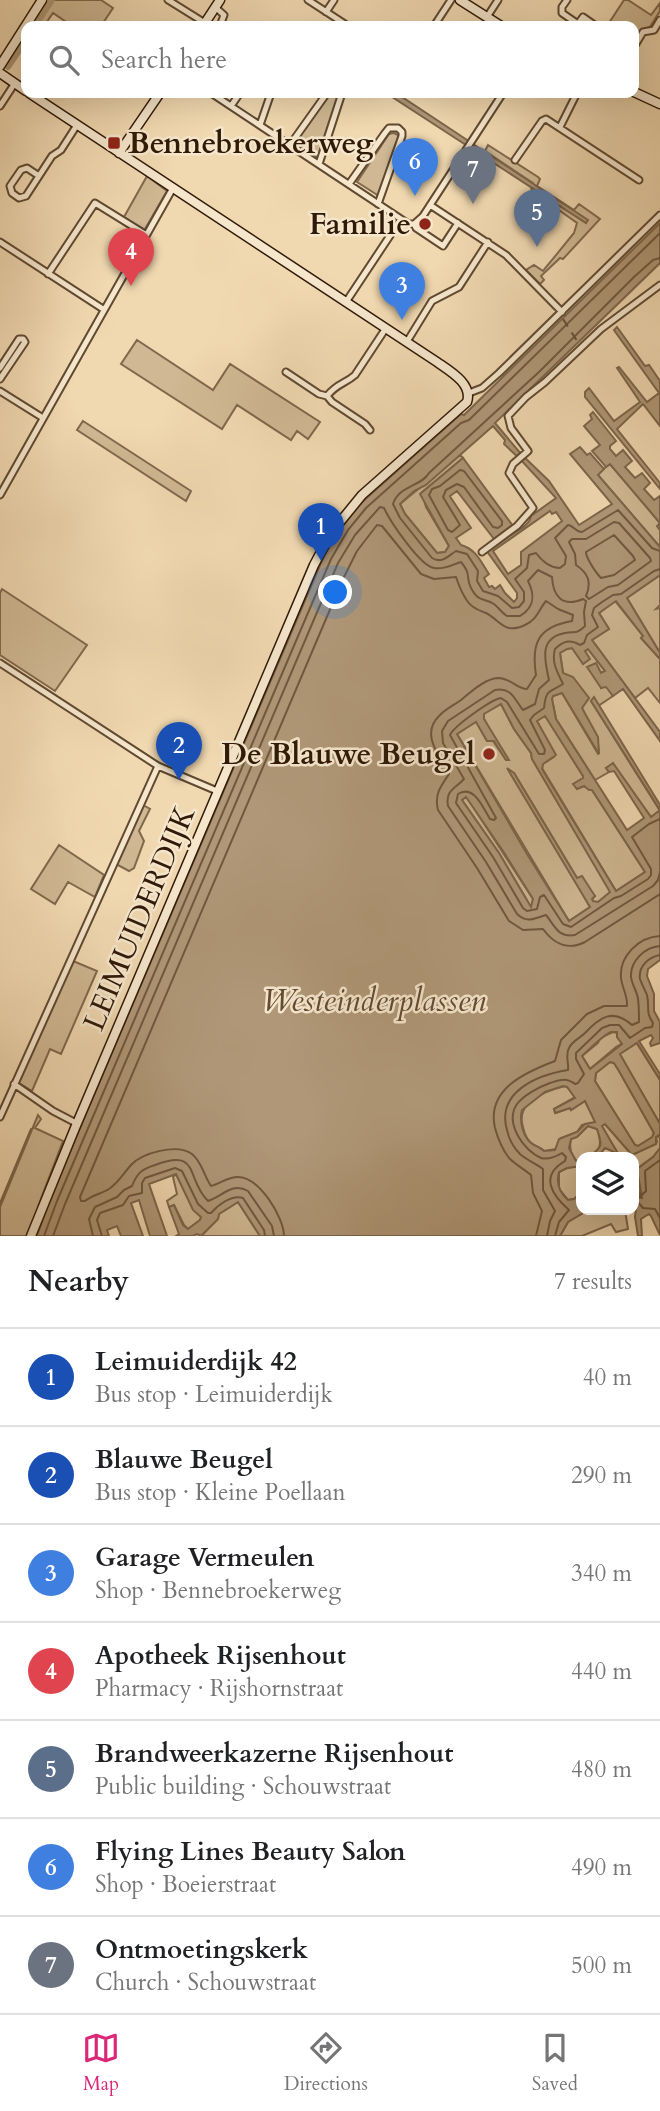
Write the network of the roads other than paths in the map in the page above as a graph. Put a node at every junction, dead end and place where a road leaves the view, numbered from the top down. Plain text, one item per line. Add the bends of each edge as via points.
1 (42, 0) edge
2 (168, 0) edge
3 (308, 0) edge
4 (334, 0) edge
5 (451, 0) edge
6 (460, 0) edge
7 (499, 0) edge
8 (566, 0) edge
9 (217, 4) edge
10 (326, 12) junction
11 (487, 17) junction
12 (660, 20) edge
13 (29, 21) edge
14 (198, 21) edge
15 (206, 21) edge
16 (222, 21) edge
17 (340, 21) edge
18 (437, 21) edge
19 (493, 21) edge
20 (574, 21) edge
21 (654, 30) junction
22 (21, 33) edge
23 (660, 34) edge
24 (639, 39) edge
25 (0, 66) edge
26 (0, 73) edge
27 (15, 83) junction
28 (21, 87) edge
29 (639, 94) edge
30 (43, 98) edge
31 (157, 98) edge
32 (219, 98) edge
33 (237, 98) edge
34 (269, 98) edge
35 (323, 98) edge
36 (340, 98) edge
37 (500, 98) edge
38 (574, 98) edge
39 (660, 104) edge
40 (0, 106) edge
41 (231, 106) junction
42 (77, 125) junction
43 (260, 125) junction
44 (560, 127) junction
45 (290, 145) junction
46 (119, 153) junction
47 (515, 160) dead end
48 (319, 164) junction
49 (39, 176) junction
50 (639, 180) dead end
51 (349, 184) junction
52 (173, 188) junction
53 (379, 204) junction
54 (430, 205) junction
55 (660, 215) edge
56 (401, 219) junction
57 (458, 223) junction
58 (414, 224) junction
59 (145, 234) junction
60 (0, 243) edge
61 (488, 243) junction
62 (48, 274) junction
63 (660, 285) edge
64 (346, 302) junction
65 (103, 310) junction
66 (562, 312) junction
67 (386, 328) junction
68 (405, 341) junction
69 (0, 368) edge
70 (286, 372) dead end
71 (0, 379) edge
72 (0, 391) edge
73 (469, 393) junction
74 (327, 396) junction
75 (43, 418) junction
76 (370, 430) dead end
77 (0, 495) edge
78 (482, 552) dead end
79 (0, 663) edge
80 (158, 766) junction
81 (217, 791) junction
82 (14, 1084) junction
83 (0, 1116) edge
84 (76, 1124) junction
85 (31, 1236) edge

1 - 13 street
2 - 14 street
3 - 10 street
4 - 10 street
5 - 18 street
6 - 11 street
7 - 11 street
8 - 20 street via 562,13
9 - 15 street
9 - 16 street via 224,15
10 - 17 street
11 - 19 street
12 - 21 street
21 - 23 street
21 - 24 street via 643,32
22 - 25 street
26 - 27 street
27 - 28 street
27 - 40 street
29 - 39 street
30 - 42 street
31 - 46 street
32 - 41 street
33 - 41 street
34 - 43 street
35 - 45 street
36 - 48 street
37 - 54 street
38 - 44 street
41 - 43 street
42 - 46 street
42 - 49 street
43 - 45 street
44 - 47 street via 544,120
44 - 50 street
45 - 48 street
46 - 52 street
48 - 51 street
49 - 49 street via 27,168 21,170 10,186 12,193 26,196
51 - 53 street
51 - 53 street via 389,128 398,128 402,136
52 - 59 street
52 - 64 street
53 - 56 street
54 - 57 street
54 - 58 street
55 - 66 street
56 - 58 street
56 - 64 street
57 - 58 street via 443,246
57 - 61 street
59 - 62 street via 94,203
59 - 65 street
60 - 62 street
61 - 66 street
61 - 68 street via 459,288 432,301
62 - 65 street
63 - 78 street via 601,329 508,416 510,428 528,451 509,473 533,508
64 - 67 street
65 - 75 street
66 - 73 street via 488,384
67 - 68 street
67 - 74 street via 355,375
68 - 73 street via 452,373
69 - 71 street via 23,339
70 - 74 street
72 - 75 street
73 - 81 street, LEIMUIDERDIJK via 467,402 362,495 331,533
74 - 76 street
75 - 77 street
79 - 80 street
80 - 81 street
80 - 82 street
81 - 84 street, LEIMUIDERDIJK
82 - 83 street
82 - 84 street
84 - 85 street, LEIMUIDERDIJK

